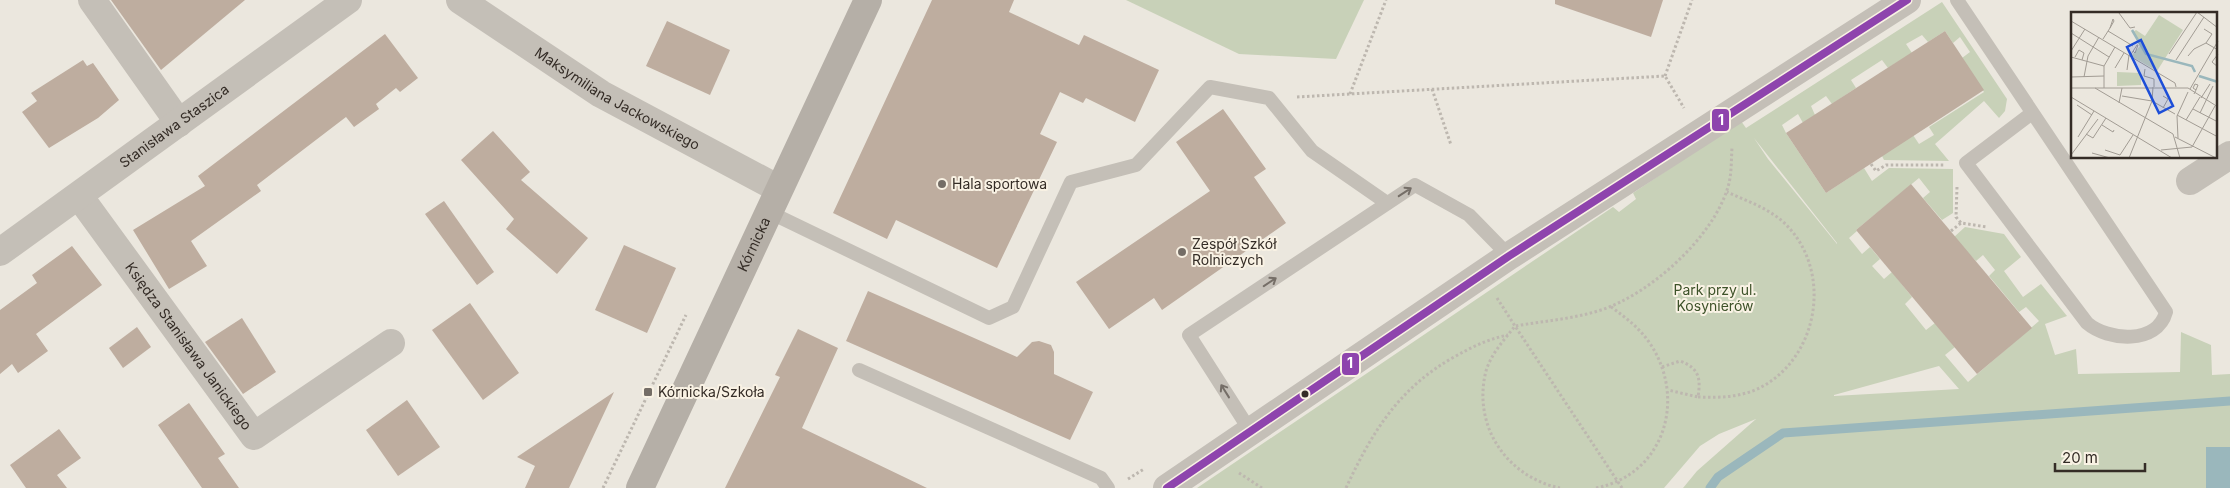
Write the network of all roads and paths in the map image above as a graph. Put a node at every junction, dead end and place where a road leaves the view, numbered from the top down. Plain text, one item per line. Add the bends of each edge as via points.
1 (92, 0) edge
2 (348, 0) edge
3 (460, 0) edge
4 (868, 0) edge
5 (1386, 0) edge
6 (1692, 0) edge
7 (1907, 0) edge
8 (1957, 0) edge
9 (1665, 76) junction
10 (1432, 89) junction
11 (1350, 94) junction
12 (1269, 98) junction
13 (2032, 113) junction
14 (1727, 115) junction
15 (179, 123) junction
16 (1699, 134) junction
17 (1451, 145) dead end
18 (2230, 155) edge
19 (1966, 163) junction
20 (1871, 164) dead end
21 (2190, 181) dead end
22 (1726, 192) junction
23 (79, 196) junction
24 (774, 200) junction
25 (1387, 203) junction
26 (1951, 231) dead end
27 (2018, 232) junction
28 (0, 252) edge
29 (1509, 256) junction
30 (1610, 306) junction
31 (686, 314) dead end
32 (1515, 326) junction
33 (1508, 335) junction
34 (391, 343) dead end
35 (1662, 367) junction
36 (859, 370) dead end
37 (1668, 390) junction
38 (1698, 397) junction
39 (1251, 432) junction
40 (1618, 482) junction
41 (603, 488) edge
42 (640, 488) edge
43 (1108, 488) edge
44 (1166, 488) edge
45 (1346, 488) edge
46 (1560, 488) edge
47 (1596, 488) edge
48 (1622, 488) edge

1 - 15 street
2 - 15 street, Stanisława Staszica
3 - 24 street, Maksymiliana Jackowskiego via 601,94
4 - 24 street, Kórnicka
5 - 11 path
6 - 9 path
7 - 14 street
8 - 13 lane
9 - 10 path
9 - 16 path
10 - 11 path
10 - 17 path
11 - 12 path
12 - 24 lane via 1210,87 1136,165 1071,182 1013,307 990,318
12 - 25 lane via 1312,151
13 - 19 lane
13 - 27 lane via 2166,312 2163,322 2143,336 2108,335 2096,331 2076,310
14 - 16 street
14 - 22 path via 1732,142 1730,181
15 - 23 street, Stanisława Staszica
16 - 29 street
18 - 21 street
19 - 20 path via 1886,165 1876,171
19 - 27 lane
22 - 30 path via 1706,229 1684,256 1645,288
22 - 38 path via 1782,220 1804,250 1815,284 1815,304 1803,343 1776,378 1744,394
23 - 28 street, Stanisława Staszica
23 - 34 street, Księdza Stanisława Janickiego via 254,436
24 - 42 street, Kórnicka
25 -> 29 lane via 1415,185 1469,215
39 -> 25 lane via 1189,335
26 - 27 path via 1961,223
29 - 39 street
30 - 32 path via 1565,320
30 - 35 path via 1638,328
31 - 41 path
32 - 33 path
32 - 40 path
33 - 45 path via 1476,344 1435,367 1407,391 1367,443
33 - 46 path via 1496,349 1486,371 1483,392 1490,432 1502,454 1521,471 1546,485
35 - 37 path
35 - 38 path via 1680,361 1696,369 1700,384
36 - 43 lane via 1101,478
37 - 38 path
37 - 40 path via 1669,406 1664,431 1653,452
39 - 44 street
40 - 47 path
40 - 48 path

